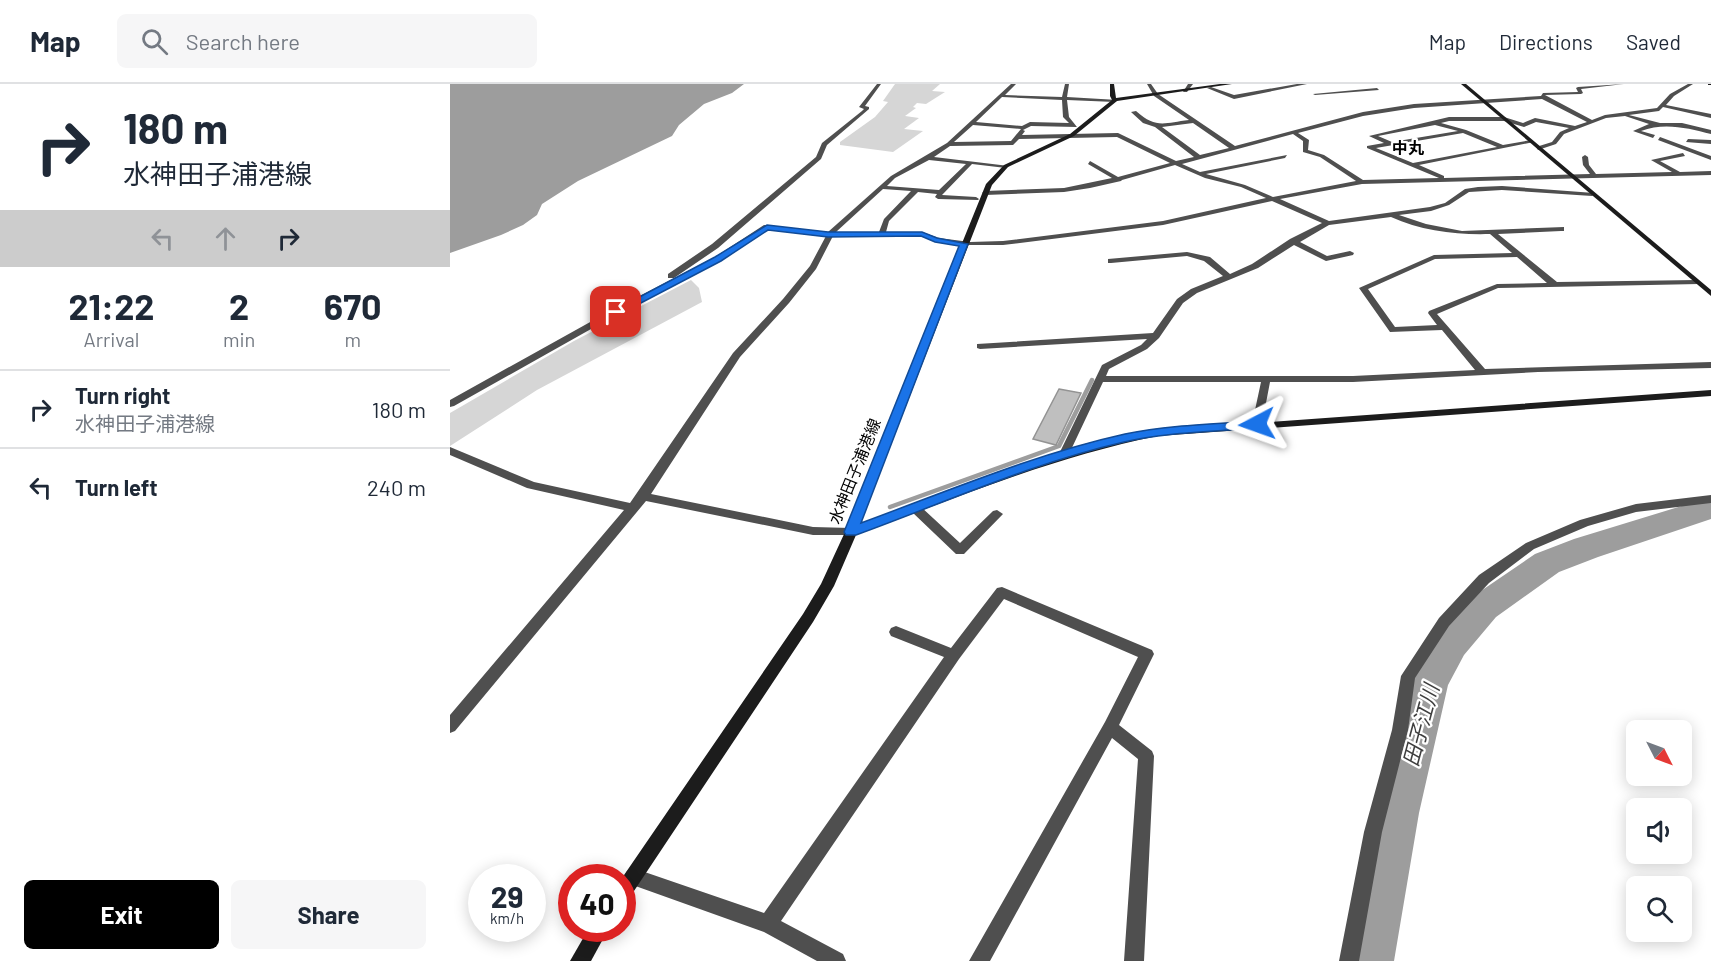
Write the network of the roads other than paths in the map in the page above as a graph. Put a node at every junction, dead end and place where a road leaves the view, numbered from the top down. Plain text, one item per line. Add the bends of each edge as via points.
1 (879, 84) edge
2 (1014, 84) edge
3 (1067, 84) edge
4 (1112, 84) edge
5 (1149, 84) edge
6 (1191, 84) edge
7 (1230, 84) edge
8 (1305, 84) edge
9 (1316, 84) edge
10 (1463, 84) edge
11 (1622, 84) edge
12 (1690, 84) edge
13 (1697, 84) edge
14 (1711, 85) edge
15 (1539, 87) dead end
16 (1209, 88) junction
17 (1377, 89) dead end
18 (1185, 91) junction
19 (1316, 94) junction
20 (1156, 95) junction
21 (1546, 95) junction
22 (1003, 96) junction
23 (1065, 98) junction
24 (1115, 100) junction
25 (1314, 100) dead end
26 (1483, 101) junction
27 (1664, 106) junction
28 (1134, 112) dead end
29 (1709, 114) edge
30 (1622, 115) junction
31 (1505, 120) junction
32 (1194, 121) junction
33 (1592, 122) junction
34 (973, 123) junction
35 (1435, 123) junction
36 (1653, 124) junction
37 (1157, 126) junction
38 (1025, 128) junction
39 (1576, 128) junction
40 (1075, 130) junction
41 (1464, 131) junction
42 (1711, 132) edge
43 (1295, 133) junction
44 (1017, 137) junction
45 (1688, 141) dead end
46 (1531, 142) junction
47 (1711, 142) edge
48 (950, 144) junction
49 (1391, 144) junction
50 (1502, 147) junction
51 (1538, 148) junction
52 (1235, 149) junction
53 (1683, 155) dead end
54 (1285, 156) dead end
55 (1584, 157) dead end
56 (928, 158) junction
57 (1200, 158) junction
58 (1711, 158) edge
59 (970, 163) junction
60 (1090, 163) dead end
61 (1177, 164) junction
62 (1415, 164) junction
63 (1006, 166) junction
64 (1200, 173) junction
65 (1711, 173) edge
66 (1679, 174) junction
67 (1572, 176) junction
68 (1594, 176) junction
69 (1446, 178) junction
70 (1119, 180) junction
71 (1362, 182) junction
72 (881, 187) junction
73 (915, 191) junction
74 (1592, 194) junction
75 (940, 195) junction
76 (980, 196) junction
77 (1269, 200) junction
78 (932, 205) dead end
79 (1390, 214) junction
80 (1328, 223) junction
81 (1561, 230) dead end
82 (1492, 232) junction
83 (828, 234) junction
84 (882, 235) junction
85 (1293, 241) junction
86 (964, 244) junction
87 (1350, 253) dead end
88 (1518, 255) junction
89 (1111, 261) dead end
90 (1230, 277) junction
91 (1696, 282) junction
92 (1555, 285) junction
93 (1709, 290) edge
94 (604, 318) junction
95 (1443, 327) junction
96 (1155, 336) junction
97 (980, 346) dead end
98 (1711, 365) edge
99 (1482, 373) junction
100 (1101, 379) junction
101 (1266, 379) junction
102 (1711, 393) edge
103 (450, 404) edge
104 (1257, 424) junction
105 (450, 451) edge
106 (1064, 454) junction
107 (642, 496) junction
108 (1711, 499) edge
109 (632, 508) junction
110 (916, 509) junction
111 (997, 514) dead end
112 (851, 532) junction
113 (896, 632) dead end
114 (954, 655) junction
115 (450, 725) edge
116 (1110, 727) junction
117 (636, 874) edge
118 (636, 879) edge
119 (768, 924) junction
120 (592, 942) edge
121 (580, 961) edge
122 (836, 961) edge
123 (979, 961) edge
124 (1134, 961) edge
125 (1349, 961) edge

1 - 94 street via 862,107 867,108 864,112 824,144 819,158 710,249
2 - 22 street
3 - 23 street
4 - 24 street
5 - 20 street
6 - 18 street
7 - 16 street
8 - 16 street via 1234,97
9 - 19 street
10 - 26 street
11 - 21 street via 1578,88 1581,93
12 - 27 street via 1672,95
13 - 14 street
15 - 21 street
16 - 18 street
17 - 19 street
18 - 20 street
19 - 25 street
20 - 24 street
20 - 32 street
21 - 26 street
21 - 33 street
22 - 23 street
22 - 34 street
23 - 24 street
23 - 40 street via 1066,117
24 - 40 street, 水神田子浦港線
26 - 31 street
26 - 43 street via 1363,114
27 - 29 street
27 - 30 street
28 - 37 street
30 - 33 street
30 - 36 street
31 - 35 street via 1449,119
31 - 39 street via 1524,125 1535,120
31 - 46 street
32 - 37 street
32 - 52 street
33 - 39 street
34 - 38 street
34 - 48 street
35 - 41 street
35 - 49 street via 1372,136
36 - 42 street
36 - 58 street via 1636,131
37 - 57 street
38 - 40 street via 1030,124
38 - 44 street
39 - 51 street via 1562,133 1554,143
40 - 44 street
40 - 61 street via 1118,135
40 - 63 street, 水神田子浦港線
41 - 49 street
41 - 50 street
43 - 52 street
43 - 71 street via 1306,140 1305,151 1322,156
44 - 48 street via 1013,143
45 - 47 street
46 - 50 street
46 - 51 street
48 - 56 street
49 - 62 street via 1369,147
50 - 62 street
51 - 67 street
52 - 57 street
53 - 66 street via 1654,160
54 - 64 street
55 - 68 street
56 - 59 street
56 - 72 street
57 - 61 street
59 - 63 street
59 - 75 street
60 - 70 street
61 - 64 street
61 - 70 street
62 - 69 street
63 - 76 street, 水神田子浦港線
64 - 77 street via 1243,186
65 - 66 street
66 - 68 street
67 - 68 street
67 - 69 street
67 - 74 street
69 - 71 street
70 - 76 street via 1064,190
71 - 77 street
72 - 73 street
72 - 83 street
73 - 75 street
73 - 84 street via 886,220
74 - 79 street via 1502,188 1467,190 1447,204
74 - 91 street
75 - 76 street
75 - 78 street
76 - 86 street, 水神田子浦港線
77 - 80 street
77 - 86 street via 1137,227
79 - 80 street
79 - 82 street via 1442,230
80 - 85 street
81 - 82 street
82 - 88 street
83 - 84 street
83 - 94 street via 767,227 718,259
83 - 107 street via 813,267 736,355
84 - 86 street via 922,234
85 - 87 street via 1326,259
85 - 90 street
86 - 112 street, 水神田子浦港線
88 - 92 street
88 - 95 street via 1434,257 1363,288 1393,330
89 - 90 street via 1187,254 1207,259
90 - 96 street via 1180,301
91 - 92 street
91 - 93 street
92 - 95 street via 1497,286 1432,313
94 - 103 street
95 - 99 street
96 - 97 street
96 - 100 street via 1144,348 1105,367
98 - 99 street
99 - 101 street
100 - 101 street
100 - 106 street
101 - 104 street
102 - 104 street
104 - 106 street via 1158,433
105 - 109 street via 531,485
106 - 110 street
107 - 109 street
107 - 112 street via 813,531
108 - 125 street via 1636,508 1584,523 1530,546 1484,579 1444,622 1408,676 1400,730 1373,832
109 - 115 street
110 - 111 street via 960,551
110 - 112 street
112 - 117 street, 水神田子浦港線 via 808,618
113 - 114 street
114 - 116 street via 1002,592 1147,654
114 - 119 street
116 - 123 street
116 - 124 street via 1146,756
118 - 119 street
119 - 122 street
120 - 121 street

